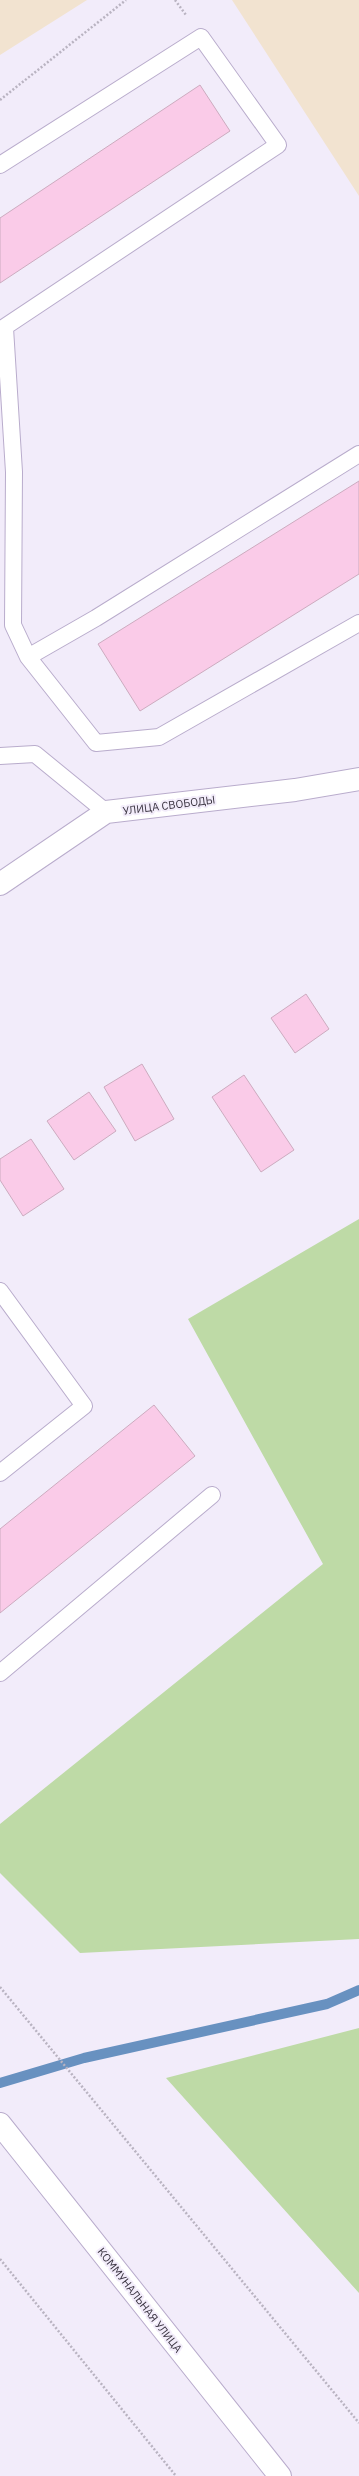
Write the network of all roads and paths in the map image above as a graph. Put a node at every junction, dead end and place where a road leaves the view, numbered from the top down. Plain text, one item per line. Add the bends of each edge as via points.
1 (126, 0) edge
2 (0, 100) edge
3 (0, 165) edge
4 (2, 329) edge
5 (359, 454) edge
6 (359, 623) edge
7 (6, 628) edge
8 (28, 657) junction
9 (0, 756) edge
10 (359, 779) edge
11 (106, 812) junction
12 (0, 884) edge
13 (0, 1291) edge
14 (0, 1473) edge
15 (212, 1496) dead end
16 (0, 1673) edge
17 (0, 1987) edge
18 (0, 2124) edge
19 (0, 2259) edge
20 (359, 2423) edge
21 (176, 2476) edge
22 (280, 2476) edge

1 - 2 path
3 - 4 lane via 201,37 278,145
4 - 7 lane via 14,472
5 - 8 lane via 96,618
6 - 8 lane via 159,737 96,743
7 - 8 lane
9 - 11 lane via 35,754
10 - 11 street, УЛИЦА СВОБОДЫ via 295,790
11 - 12 street, УЛИЦА СВОБОДЫ
13 - 14 lane via 84,1406
15 - 16 lane
17 - 20 path
18 - 22 street, КОММУНАЛЬНАЯ УЛИЦА
19 - 21 path

